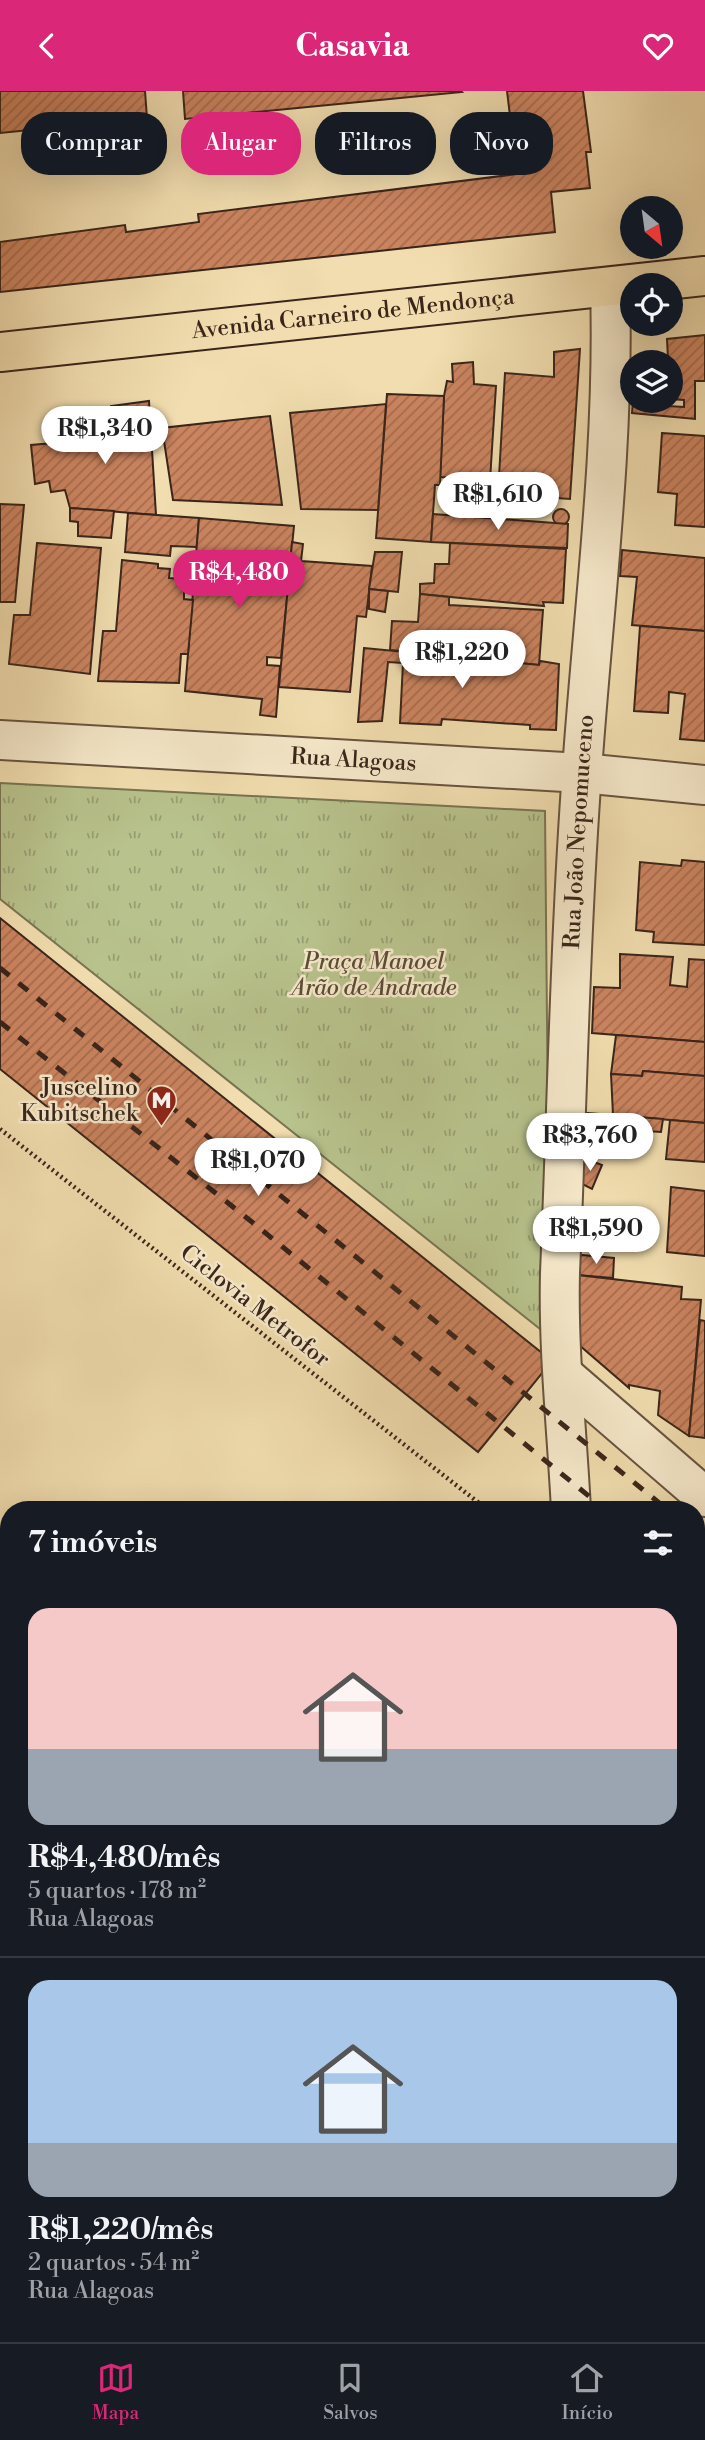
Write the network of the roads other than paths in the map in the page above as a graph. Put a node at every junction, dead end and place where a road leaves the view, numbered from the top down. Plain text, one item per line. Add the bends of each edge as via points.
1 (705, 276) edge
2 (610, 287) junction
3 (0, 352) edge
4 (0, 740) edge
5 (582, 773) junction
6 (705, 785) edge
7 (565, 1375) junction
8 (705, 1497) edge
9 (571, 1501) edge

1 - 2 main road, Avenida Carneiro de Mendonça
2 - 3 main road, Avenida Carneiro de Mendonça
2 - 5 street, Rua João Nepomuceno via 601,530
4 - 5 street, Rua Alagoas
5 - 6 street, Rua Alagoas
5 - 7 street, Rua João Nepomuceno via 560,1273 559,1333
7 - 8 street
7 - 9 street, Rua João Nepomuceno

